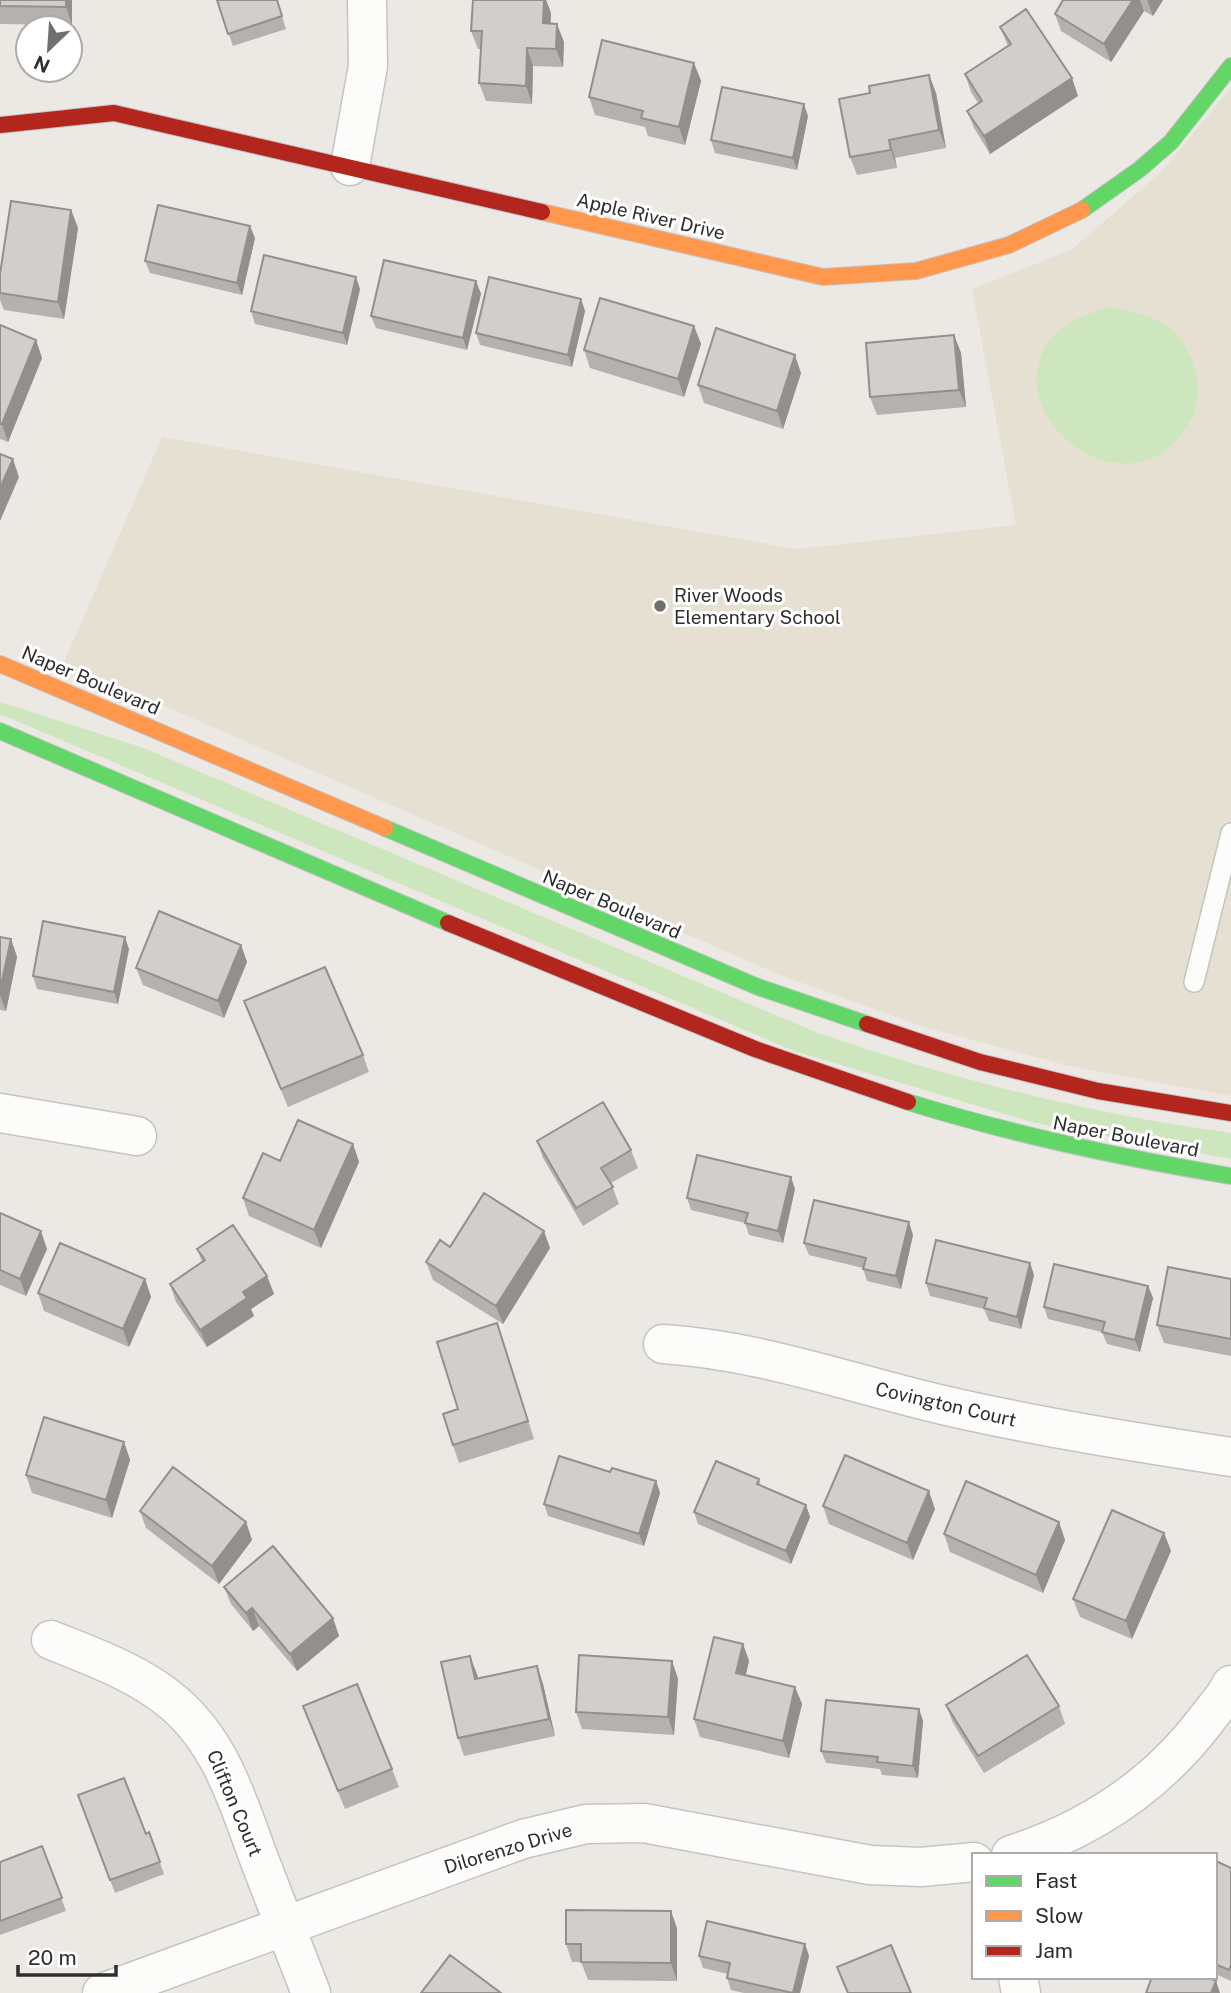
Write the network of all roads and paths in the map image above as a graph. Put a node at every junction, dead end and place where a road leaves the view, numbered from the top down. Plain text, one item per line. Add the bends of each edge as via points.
1 (367, 0) edge
2 (1231, 66) edge
3 (0, 125) edge
4 (350, 166) junction
5 (0, 664) edge
6 (0, 731) edge
7 (1231, 833) edge
8 (1194, 982) dead end
9 (0, 1113) edge
10 (1231, 1113) edge
11 (137, 1136) dead end
12 (1231, 1176) edge
13 (663, 1344) dead end
14 (1231, 1457) edge
15 (51, 1640) dead end
16 (1231, 1685) edge
17 (1016, 1853) edge
18 (972, 1862) edge
19 (284, 1924) junction
20 (103, 1993) edge
21 (311, 1993) edge

1 - 4 street via 368,66
2 - 4 main road, Apple River Drive via 1171,142 1077,213 1009,245 916,271 823,277
3 - 4 main road, Apple River Drive via 114,113
5 - 10 main road, Naper Boulevard via 758,987 980,1062 1098,1091
6 - 12 main road, Naper Boulevard via 674,1020 793,1066 912,1106 1033,1139 1150,1165
7 - 8 lane
9 - 11 street
13 - 14 street, Covington Court via 734,1351 1023,1422
15 - 19 street, Clifton Court via 144,1682 204,1732 225,1769
16 - 17 street via 1190,1740 1145,1784 1100,1816
18 - 19 street, Dilorenzo Drive via 870,1865 644,1823 586,1824 523,1839
19 - 20 street, Dilorenzo Drive
19 - 21 street, Clifton Court

